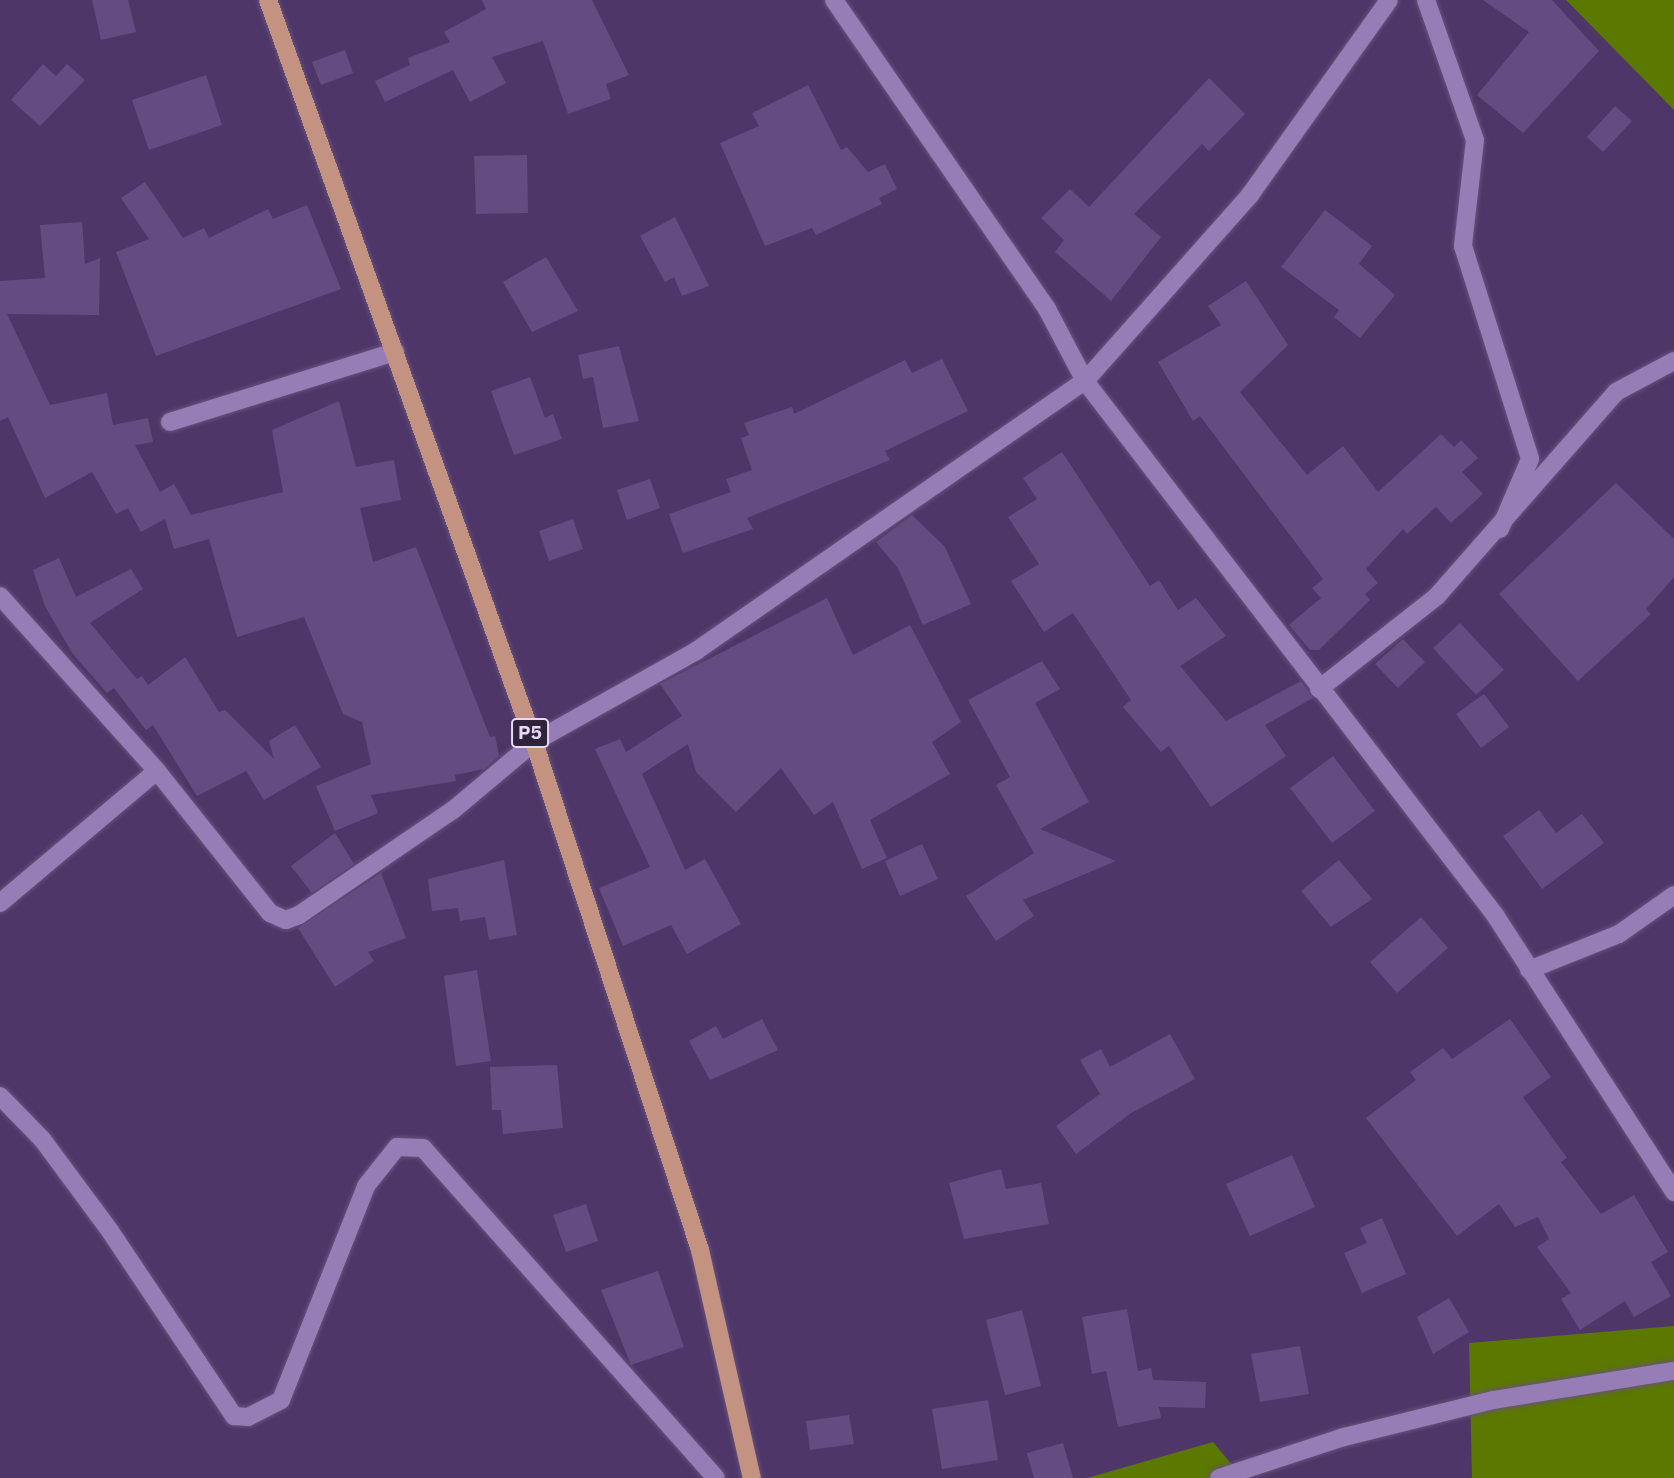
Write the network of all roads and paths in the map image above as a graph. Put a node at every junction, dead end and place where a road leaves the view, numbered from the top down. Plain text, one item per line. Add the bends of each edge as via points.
1 (268, 0) edge
2 (834, 0) edge
3 (1389, 0) edge
4 (1426, 0) edge
5 (395, 352) junction
6 (1674, 361) edge
7 (1085, 381) junction
8 (170, 422) dead end
9 (1500, 529) junction
10 (0, 596) edge
11 (1319, 690) junction
12 (534, 742) junction
13 (157, 771) junction
14 (1674, 895) edge
15 (0, 903) edge
16 (1529, 970) junction
17 (0, 1096) edge
18 (1674, 1192) edge
19 (1674, 1371) edge
20 (716, 1478) edge
21 (752, 1478) edge
22 (1219, 1478) edge

1 - 5 main road, P5
2 - 7 street via 1047,309
3 - 7 street via 1250,195
4 - 9 street via 1475,140 1463,246 1530,458
5 - 8 street
5 - 12 main road, P5
6 - 9 street via 1616,392
7 - 11 street via 1162,474
7 - 12 street via 696,651
9 - 11 street via 1437,596
10 - 13 street
11 - 16 street via 1495,915
12 - 13 street via 453,810 286,920 270,913
12 - 21 main road, P5 via 700,1250
13 - 15 street
14 - 16 street via 1619,934
16 - 18 street
17 - 20 street via 42,1139 102,1221 234,1416 248,1417 281,1400 366,1186 397,1147 423,1148
19 - 22 street via 1482,1402 1344,1437

